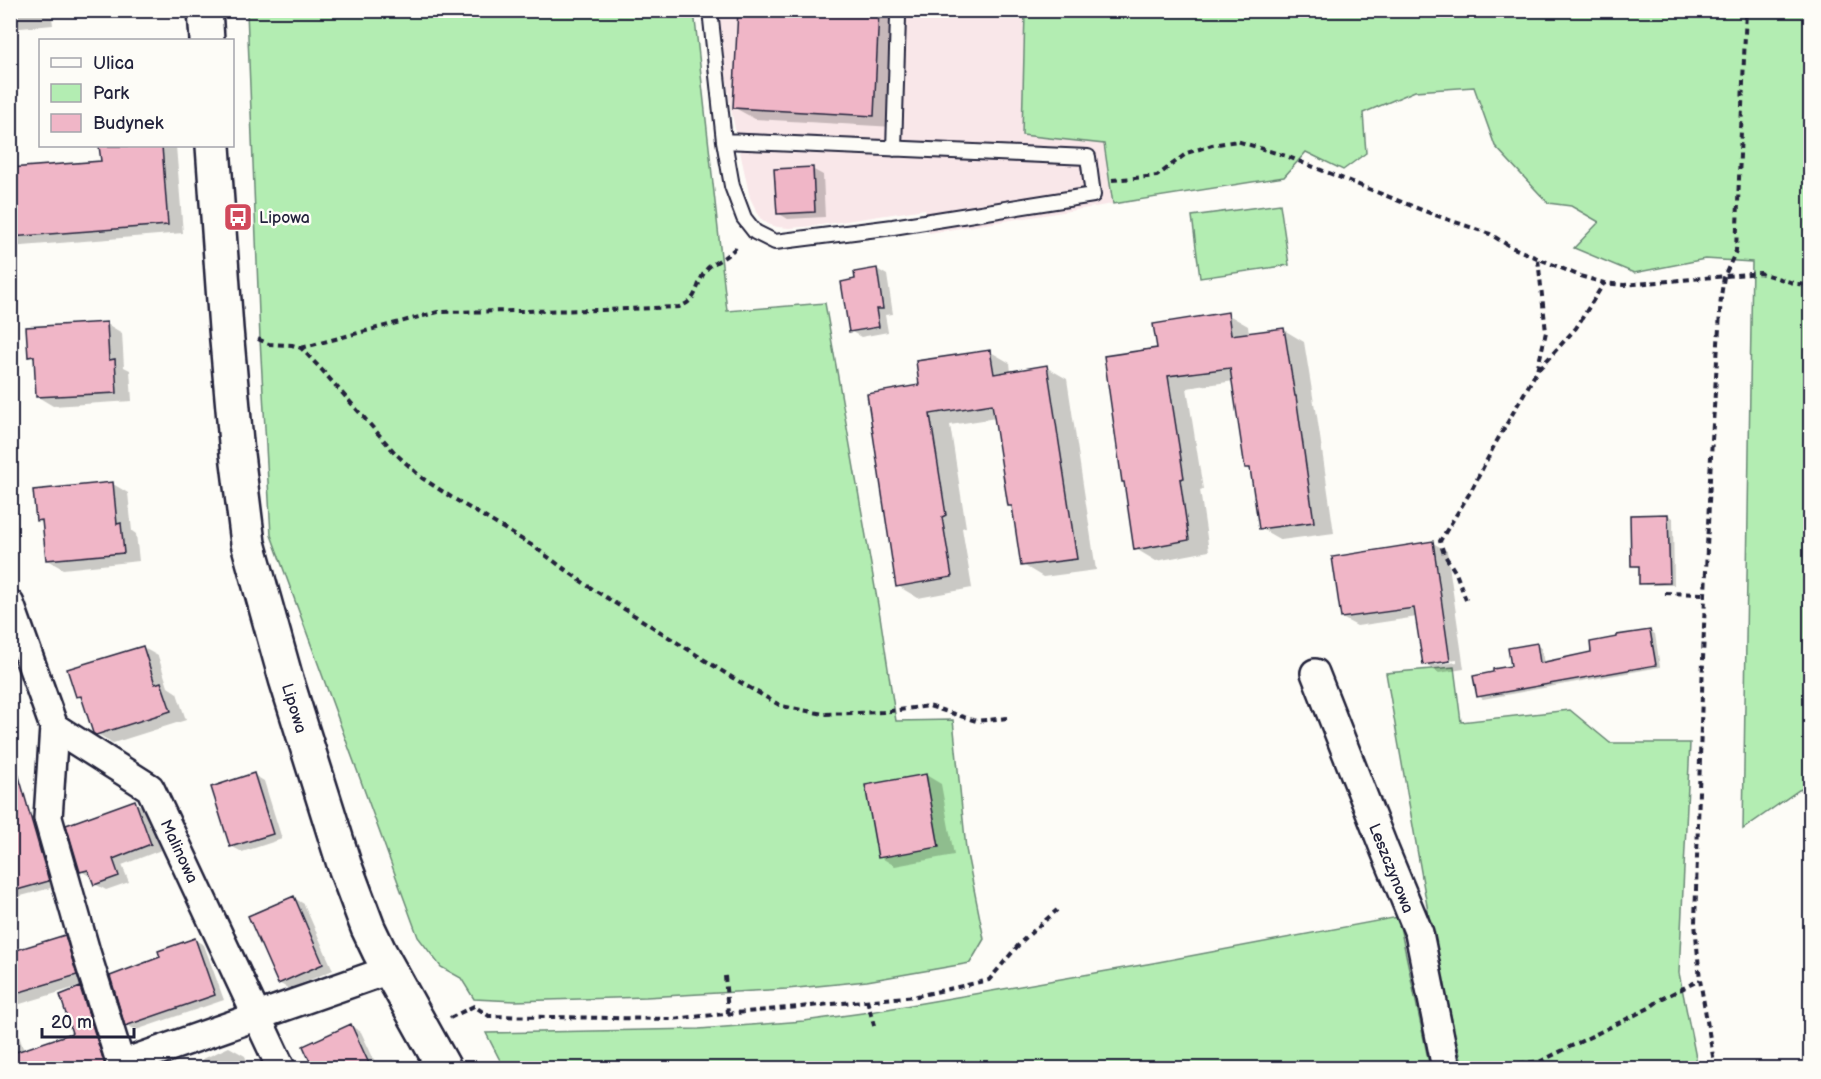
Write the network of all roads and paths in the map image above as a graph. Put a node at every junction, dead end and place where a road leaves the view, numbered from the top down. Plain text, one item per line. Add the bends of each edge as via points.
1 (205, 10) edge
2 (710, 10) edge
3 (1746, 10) edge
4 (898, 17) dead end
5 (207, 39) edge
6 (724, 141) junction
7 (213, 147) edge
8 (894, 149) junction
9 (1091, 182) junction
10 (755, 232) junction
11 (1538, 259) junction
12 (1724, 277) junction
13 (1604, 283) junction
14 (1810, 285) edge
15 (226, 329) junction
16 (301, 348) junction
17 (1537, 372) junction
18 (1665, 594) dead end
19 (1705, 594) junction
20 (1466, 600) dead end
21 (10, 604) edge
22 (1315, 673) dead end
23 (1008, 718) dead end
24 (54, 727) junction
25 (1057, 910) dead end
26 (389, 969) junction
27 (725, 976) dead end
28 (1700, 980) junction
29 (867, 1000) junction
30 (466, 1009) dead end
31 (728, 1013) junction
32 (258, 1017) junction
33 (875, 1029) dead end
34 (122, 1066) edge
35 (281, 1068) edge
36 (444, 1068) edge
37 (1446, 1068) edge
38 (1477, 1068) edge
39 (1715, 1068) edge

1 - 5 street
2 - 6 lane
3 - 12 path via 1736,251
4 - 8 lane
6 - 8 lane
6 - 10 lane via 732,186 744,218
7 - 15 street, Lipowa
8 - 9 lane via 1088,157
9 - 10 lane via 1093,195 882,229 775,242
9 - 11 path via 1157,176 1186,153 1237,141 1490,234
10 - 16 path via 709,266 689,303 679,307 438,312
11 - 13 path
11 - 17 path via 1546,332
12 - 13 path
12 - 14 path via 1760,273
12 - 19 path
13 - 17 path via 1576,328
15 - 16 path via 269,344
15 - 26 street, Lipowa via 248,543 344,864 368,928
16 - 23 path via 422,478 781,706 824,714 929,706 976,721
17 - 20 path via 1440,541
18 - 19 path
19 - 28 path via 1695,922
21 - 24 street
22 - 37 street, Leszczynowa via 1419,933
24 - 32 street, Malinowa via 150,788
24 - 34 street via 48,818
25 - 29 path via 1021,942 989,980 917,996
26 - 32 street
26 - 36 street, Lipowa
27 - 31 path
28 - 38 path via 1541,1061
28 - 39 path
29 - 31 path
29 - 33 path
30 - 31 path via 474,1006 489,1016 671,1019
32 - 34 street
32 - 35 street, Malinowa

